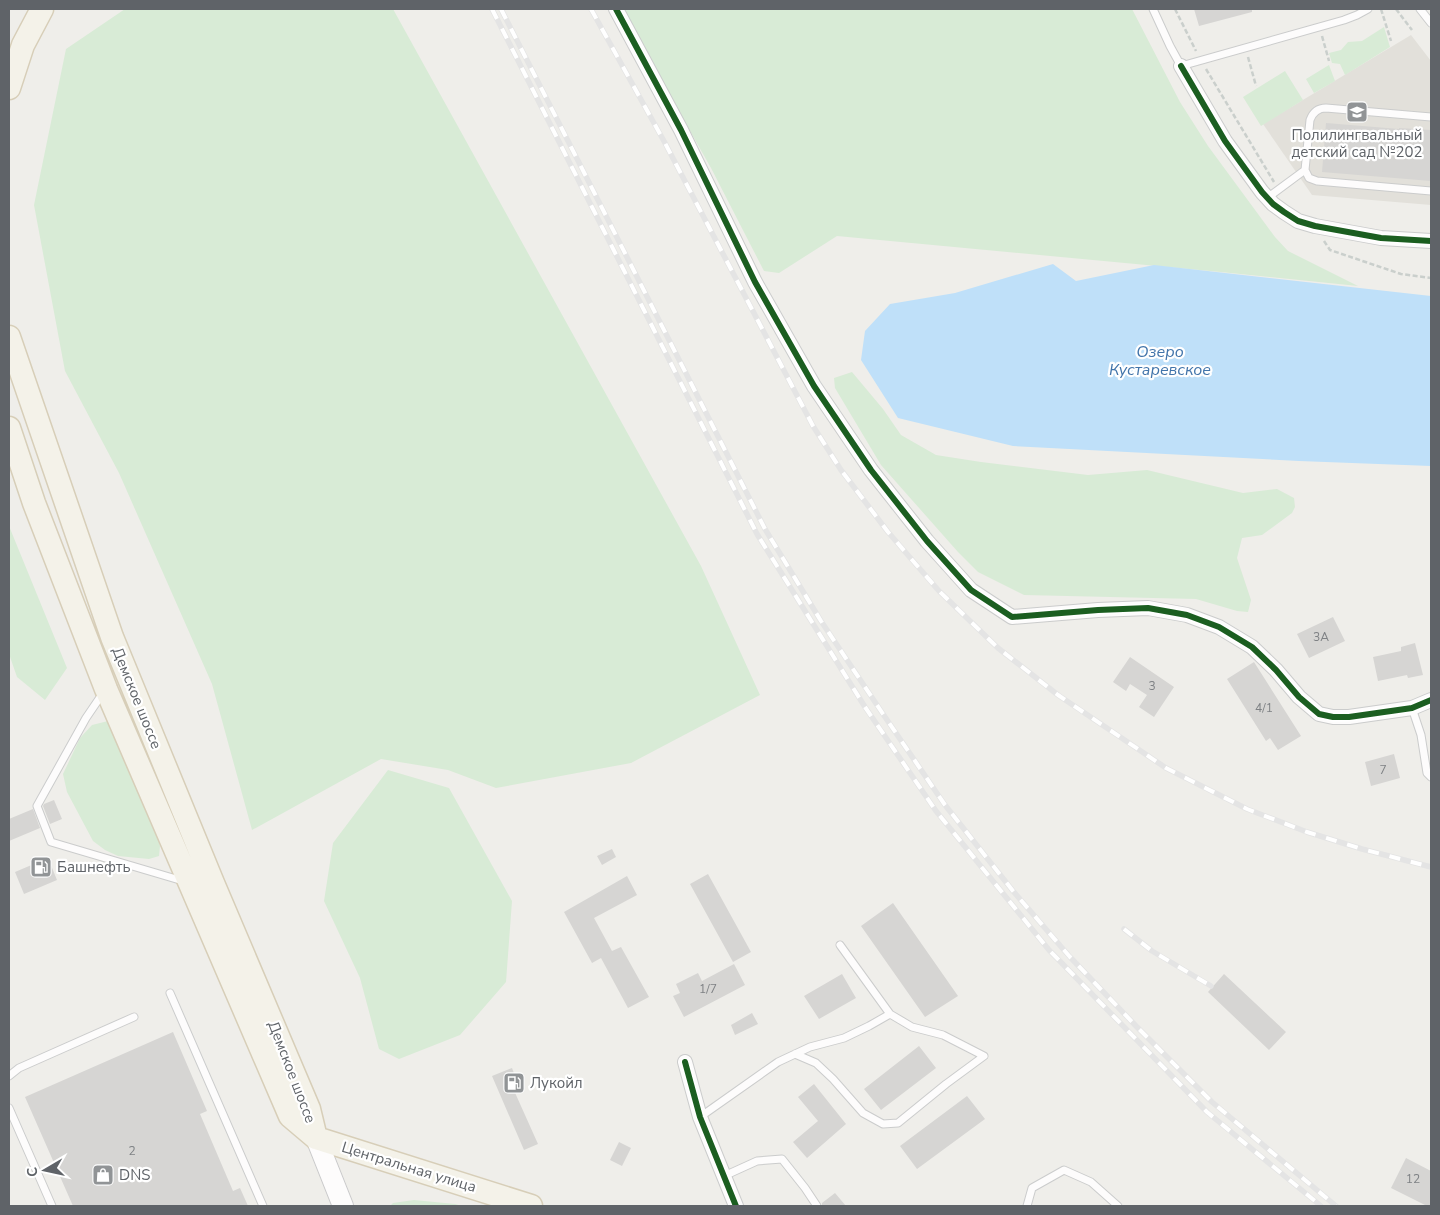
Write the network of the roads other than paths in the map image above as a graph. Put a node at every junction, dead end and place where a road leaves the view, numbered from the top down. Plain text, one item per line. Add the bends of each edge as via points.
1 (42, 9) edge
2 (616, 9) edge
3 (1153, 9) edge
4 (1368, 9) edge
5 (1421, 9) edge
6 (1431, 22) edge
7 (1181, 66) junction
8 (9, 88) edge
9 (1431, 117) edge
10 (1305, 170) junction
11 (1431, 191) edge
12 (1267, 198) junction
13 (1431, 241) edge
14 (9, 336) edge
15 (9, 428) edge
16 (106, 689) junction
17 (1431, 700) edge
18 (1412, 708) junction
19 (1431, 777) edge
20 (188, 882) junction
21 (840, 945) dead end
22 (170, 993) dead end
23 (890, 1014) junction
24 (134, 1017) dead end
25 (795, 1054) junction
26 (685, 1062) dead end
27 (9, 1076) edge
28 (9, 1108) edge
29 (700, 1117) junction
30 (316, 1138) junction
31 (724, 1176) junction
32 (52, 1206) edge
33 (263, 1206) edge
34 (343, 1206) edge
35 (531, 1206) edge
36 (736, 1206) edge
37 (817, 1206) edge
38 (1028, 1206) edge
39 (1118, 1206) edge

1 - 8 main road via 24,45
2 - 18 street via 681,130 755,282 814,386 871,470 971,590 1012,617 1148,608 1187,615 1219,627 1252,647 1319,714 1350,717
3 - 7 lane
4 - 7 lane via 1351,18
5 - 6 lane
7 - 12 street via 1220,134
9 - 10 lane via 1326,108 1317,110 1310,120
10 - 11 lane via 1309,178 1316,181
10 - 12 lane
12 - 13 street via 1298,221 1315,226 1381,238
14 - 30 main road, Демское шоссе via 112,637 309,1109
15 - 16 main road, Демское шоссе via 34,503
16 - 20 main road, Демское шоссе
16 - 20 lane via 37,806 51,842
17 - 18 street
18 - 19 lane via 1421,735 1427,773
20 - 30 main road, Демское шоссе via 290,1116
21 - 23 lane
22 - 33 lane
23 - 25 lane via 844,1038
23 - 25 lane via 912,1027 943,1036 984,1056 898,1123 883,1124 863,1114 833,1078 816,1063
24 - 27 lane via 19,1068
25 - 29 lane via 778,1062
26 - 29 street
28 - 32 lane
29 - 31 street
30 - 34 main road
30 - 35 main road, Центральная улица
31 - 36 street
31 - 37 lane via 757,1161 782,1159
38 - 39 lane via 1032,1188 1064,1170 1091,1182

